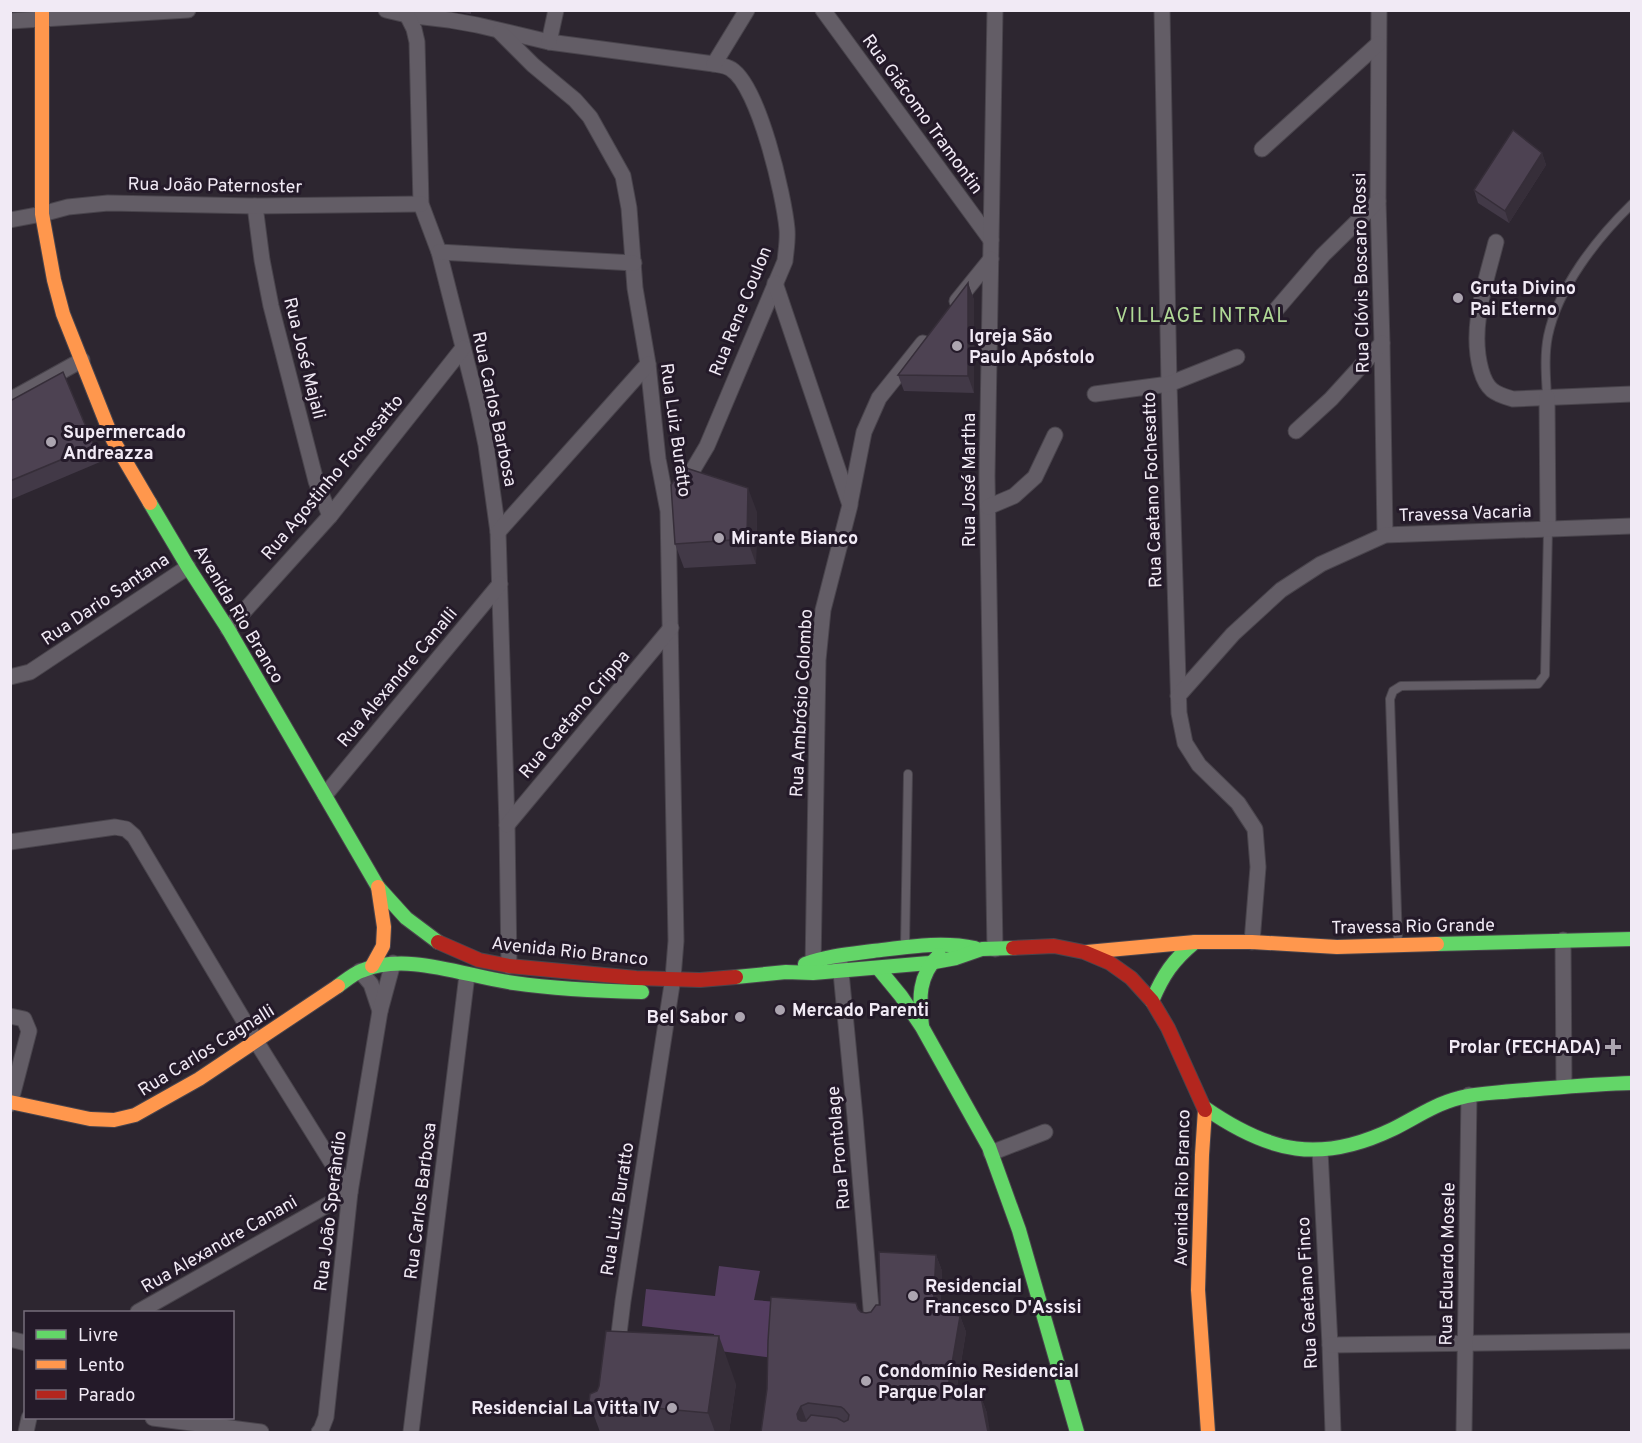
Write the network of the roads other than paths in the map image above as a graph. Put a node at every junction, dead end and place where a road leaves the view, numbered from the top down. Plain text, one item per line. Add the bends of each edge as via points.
1 (188, 10) edge
2 (386, 10) edge
3 (556, 10) edge
4 (747, 10) edge
5 (823, 10) edge
6 (995, 10) edge
7 (1162, 10) edge
8 (1379, 10) edge
9 (406, 13) edge
10 (42, 15) edge
11 (10, 21) edge
12 (500, 32) junction
13 (549, 42) junction
14 (1378, 44) junction
15 (714, 64) junction
16 (1262, 148) dead end
17 (1378, 201) junction
18 (421, 204) junction
19 (1632, 204) edge
20 (255, 206) junction
21 (42, 214) junction
22 (10, 220) edge
23 (991, 240) junction
24 (1496, 242) dead end
25 (439, 252) junction
26 (991, 259) junction
27 (634, 263) junction
28 (775, 283) junction
29 (1275, 311) dead end
30 (946, 315) edge
31 (931, 333) edge
32 (1382, 343) junction
33 (463, 348) junction
34 (1237, 357) dead end
35 (82, 360) junction
36 (648, 364) junction
37 (1169, 384) junction
38 (1095, 394) dead end
39 (1632, 394) edge
40 (1547, 397) junction
41 (10, 400) edge
42 (1296, 431) dead end
43 (1055, 435) dead end
44 (850, 506) junction
45 (988, 507) junction
46 (668, 511) junction
47 (330, 516) junction
48 (1632, 526) edge
49 (1548, 529) junction
50 (498, 532) junction
51 (1385, 535) junction
52 (188, 567) junction
53 (500, 584) junction
54 (228, 628) junction
55 (671, 628) junction
56 (10, 677) edge
57 (1178, 696) junction
58 (908, 774) dead end
59 (325, 795) junction
60 (507, 825) junction
61 (10, 842) edge
62 (378, 887) junction
63 (1632, 939) edge
64 (1563, 940) junction
65 (1194, 942) junction
66 (1252, 942) junction
67 (966, 945) junction
68 (1398, 946) junction
69 (905, 947) junction
70 (988, 949) junction
71 (1084, 952) junction
72 (393, 963) junction
73 (929, 963) junction
74 (840, 964) junction
75 (509, 966) junction
76 (813, 967) junction
77 (366, 968) junction
78 (878, 968) junction
79 (467, 975) junction
80 (672, 985) junction
81 (1152, 1001) junction
82 (380, 1011) junction
83 (10, 1016) edge
84 (922, 1027) junction
85 (256, 1041) junction
86 (1632, 1083) edge
87 (1564, 1086) junction
88 (1469, 1095) junction
89 (11, 1103) edge
90 (1205, 1108) junction
91 (1045, 1132) dead end
92 (1320, 1151) junction
93 (991, 1153) junction
94 (350, 1192) junction
95 (140, 1311) edge
96 (873, 1320) edge
97 (1632, 1341) edge
98 (1465, 1343) junction
99 (1330, 1345) junction
100 (615, 1370) edge
101 (161, 1419) edge
102 (261, 1432) edge
103 (319, 1432) edge
104 (411, 1432) edge
105 (1077, 1432) edge
106 (1208, 1432) edge
107 (1333, 1432) edge
108 (1464, 1432) edge

1 - 10 street
2 - 9 street, Rua Luiz Buratto
3 - 13 street
4 - 15 street
5 - 23 street, Rua Giácomo Tramontin
6 - 23 street, Rua José Martha
7 - 37 street, Rua Caetano Fochesatto
8 - 14 street, Rua Clóvis Boscaro Rossi
9 - 12 street, Rua Luiz Buratto
9 - 18 street, Rua Carlos Barbosa via 417,42
10 - 11 street
10 - 21 main road, Avenida Rio Branco
12 - 13 street, Rua Rene Coulon
12 - 27 street, Rua Luiz Buratto via 575,100 608,147 623,176
13 - 15 street, Rua Rene Coulon
14 - 16 street
14 - 17 street, Rua Clóvis Boscaro Rossi
15 - 28 street, Rua Rene Coulon via 731,69 750,92 772,155 787,228 784,261
17 - 29 street via 1323,255
17 - 32 street, Rua Clóvis Boscaro Rossi
18 - 20 street, Rua João Paternoster
18 - 25 street, Rua Carlos Barbosa
19 - 40 lane via 1581,263 1555,310 1545,358
20 - 21 street, Rua João Paternoster via 108,203
20 - 47 street, Rua José Majali via 272,306 316,481
21 - 22 street, Rua João Paternoster
21 - 35 main road, Avenida Rio Branco via 63,314
23 - 26 street, Rua José Martha
24 - 40 street via 1481,303 1478,360 1491,389 1501,395 1514,399
25 - 27 street
25 - 33 street, Rua Carlos Barbosa
26 - 30 street
26 - 45 street, Rua José Martha
27 - 36 street, Rua Luiz Buratto
28 - 44 street
28 - 46 street, Rua Rene Coulon via 707,446
31 - 44 street, Rua Ambrósio Colombo via 879,398 864,432
32 - 42 street
32 - 51 street, Rua Clóvis Boscaro Rossi
33 - 47 street, Rua Agostinho Fochesatto
33 - 50 street, Rua Carlos Barbosa via 486,445
34 - 37 street
35 - 41 street
35 - 52 main road, Avenida Rio Branco via 113,440
36 - 46 street, Rua Luiz Buratto
36 - 50 street
37 - 38 street
37 - 57 street, Rua Caetano Fochesatto
39 - 40 street
40 - 49 street
43 - 45 street via 1035,477 1014,496
44 - 76 street, Rua Ambrósio Colombo via 823,610 818,660
45 - 70 street, Rua José Martha
46 - 55 street, Rua Luiz Buratto
47 - 54 street, Rua Agostinho Fochesatto
48 - 49 street, Travessa Vacaria
49 - 51 street, Travessa Vacaria
49 - 68 lane via 1545,675 1538,684 1401,686 1390,699
50 - 53 street, Rua Carlos Barbosa
51 - 57 street, Travessa Vacaria via 1321,564 1281,590 1233,634
52 - 54 main road, Avenida Rio Branco
52 - 56 street, Rua Dario Santana via 30,672
53 - 59 street, Rua Alexandre Canalli
53 - 60 street, Rua Carlos Barbosa
54 - 59 main road, Avenida Rio Branco
55 - 60 street, Rua Caetano Crippa
55 - 80 street, Rua Luiz Buratto via 676,941
57 - 66 street, Rua Caetano Fochesatto via 1185,743 1199,765 1238,803 1255,829 1258,867
58 - 69 lane
59 - 62 main road, Avenida Rio Branco
60 - 75 street, Rua Carlos Barbosa
61 - 85 street via 115,827 126,829 134,836
62 - 75 main road, Avenida Rio Branco via 412,924 434,940 479,960
62 - 77 main road via 383,946
63 - 64 main road, Travessa Rio Grande
64 - 68 main road, Travessa Rio Grande
64 - 87 street
65 - 66 main road, Travessa Rio Grande
65 - 71 main road, Travessa Rio Grande
65 - 81 main road via 1167,968
66 - 68 main road, Travessa Rio Grande
67 - 69 main road, Avenida Rio Branco
67 - 70 main road, Avenida Rio Branco
67 - 73 main road
69 - 74 main road, Avenida Rio Branco
70 - 71 main road, Avenida Rio Branco via 1053,946
70 - 73 main road, Avenida Rio Branco
71 - 81 main road, Avenida Rio Branco via 1131,978
72 - 77 main road, Avenida Rio Branco
72 - 79 main road, Avenida Rio Branco via 437,967
72 - 82 street, Rua João Sperândio
73 - 78 main road, Avenida Rio Branco
73 - 84 main road via 921,983
74 - 76 main road, Avenida Rio Branco
74 - 78 main road, Avenida Rio Branco
74 - 96 street, Rua Prontolage
75 - 80 main road, Avenida Rio Branco
76 - 80 main road, Avenida Rio Branco
77 - 82 street, Rua João Sperândio
77 - 85 main road, Rua Carlos Cagnalli
78 - 84 main road
79 - 80 main road, Avenida Rio Branco via 565,988 640,992
79 - 104 street, Rua Carlos Barbosa
80 - 100 street, Rua Luiz Buratto
81 - 90 main road, Avenida Rio Branco
82 - 94 street, Rua João Sperândio
83 - 89 street via 24,1019 28,1031
84 - 93 main road
85 - 89 main road, Rua Carlos Cagnalli via 135,1115 114,1120 90,1119
85 - 94 street
86 - 87 main road
87 - 88 main road
88 - 92 main road via 1420,1113 1365,1142
88 - 98 street, Rua Eduardo Mosele
90 - 92 main road via 1225,1123 1268,1144
90 - 106 main road, Avenida Rio Branco via 1198,1290
91 - 93 street
92 - 99 street, Rua Gaetano Finco
93 - 105 main road via 1019,1230
94 - 95 street, Rua Alexandre Canani
94 - 103 street, Rua João Sperândio via 326,1418
97 - 98 street
98 - 99 street
98 - 108 street, Rua Eduardo Mosele
99 - 107 street, Rua Gaetano Finco
101 - 102 street

